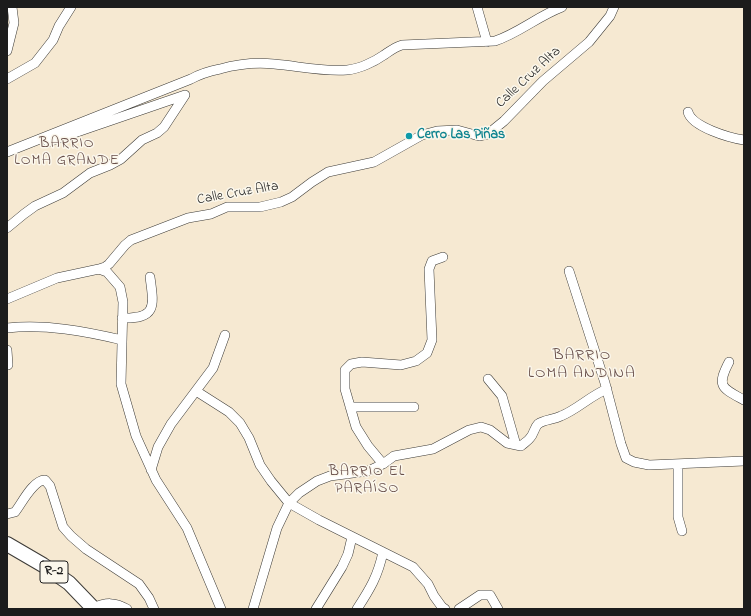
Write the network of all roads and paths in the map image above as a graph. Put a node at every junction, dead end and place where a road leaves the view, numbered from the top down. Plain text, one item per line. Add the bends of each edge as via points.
1 (12, 7) edge
2 (71, 7) edge
3 (477, 7) edge
4 (562, 7) edge
5 (614, 7) edge
6 (487, 42) junction
7 (7, 51) edge
8 (7, 79) edge
9 (688, 112) dead end
10 (744, 140) edge
11 (7, 152) edge
12 (7, 156) edge
13 (7, 228) edge
14 (443, 258) dead end
15 (99, 269) junction
16 (569, 271) dead end
17 (150, 277) dead end
18 (7, 299) edge
19 (122, 318) junction
20 (7, 328) edge
21 (225, 335) dead end
22 (122, 340) junction
23 (7, 350) edge
24 (729, 362) dead end
25 (8, 365) dead end
26 (488, 379) dead end
27 (607, 389) junction
28 (196, 391) junction
29 (744, 400) edge
30 (350, 407) junction
31 (414, 407) dead end
32 (516, 445) junction
33 (744, 461) edge
34 (383, 464) junction
35 (678, 464) junction
36 (151, 470) junction
37 (289, 503) junction
38 (7, 514) edge
39 (682, 531) dead end
40 (352, 537) junction
41 (7, 544) edge
42 (383, 552) junction
43 (93, 608) edge
44 (127, 609) edge
45 (154, 609) edge
46 (221, 609) edge
47 (253, 609) edge
48 (316, 609) edge
49 (357, 609) edge
50 (445, 609) edge
51 (459, 609) edge
52 (498, 609) edge

1 - 7 street via 14,23
2 - 8 street via 53,40 35,63
3 - 6 street
4 - 6 street via 503,38
5 - 15 street, Calle Cruz Alta via 589,42 543,81 488,134 479,136 447,130 422,135 374,162 328,172 281,202 260,207 227,207 157,229 131,240 109,264
6 - 11 street via 397,46 367,64 347,70 274,64 237,64 197,75
9 - 10 street via 689,116 714,132
12 - 13 street via 185,95 164,127 157,133 142,140 121,159 90,173 63,193 35,206
14 - 30 street via 432,261 429,269 432,340 428,353 416,362 401,365 362,362 351,364 345,370 345,389
15 - 18 street, Calle Cruz Alta via 57,278
15 - 19 street via 107,272 120,287 123,302
16 - 27 street
17 - 19 street via 153,299 147,315 137,319
19 - 22 street
20 - 22 street via 66,328
21 - 28 street via 213,368
22 - 36 street via 121,384 136,436
23 - 25 street
24 - 29 street via 722,376 722,385
26 - 32 street via 502,396
27 - 32 street via 562,416 545,420 521,446
27 - 35 street via 626,458 649,465
28 - 36 street via 171,424 158,447
28 - 37 street via 229,412 240,423 260,465
30 - 31 street
30 - 34 street via 356,427
32 - 34 street via 507,443 490,430 481,427 469,430 433,449 394,456
33 - 35 street
34 - 37 street via 368,471 330,476 317,481
35 - 39 street via 678,517
36 - 46 street via 187,528
37 - 40 street
37 - 47 street via 277,528
38 - 45 street via 15,512 35,485 45,480 50,486 63,527 86,549 139,584 150,598
40 - 42 street
40 - 48 street via 342,567
41 - 43 main road, R-2 via 69,583
42 - 49 street via 375,579
42 - 50 street via 418,571
43 - 44 street via 102,603 109,603
51 - 52 street via 480,595 490,595

